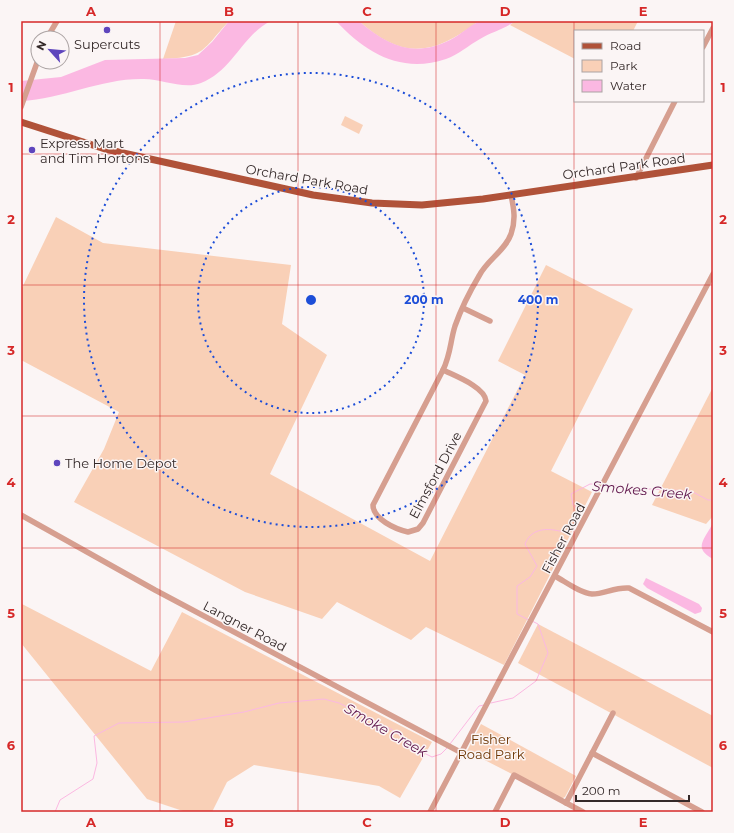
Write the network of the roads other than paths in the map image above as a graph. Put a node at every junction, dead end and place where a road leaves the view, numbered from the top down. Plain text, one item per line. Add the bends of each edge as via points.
1 (57, 21) edge
2 (713, 28) edge
3 (52, 30) edge
4 (704, 45) edge
5 (34, 70) edge
6 (674, 102) edge
7 (21, 107) edge
8 (21, 122) edge
9 (713, 165) edge
10 (636, 178) junction
11 (511, 195) junction
12 (713, 274) edge
13 (463, 308) junction
14 (490, 321) dead end
15 (443, 370) junction
16 (21, 515) edge
17 (555, 576) junction
18 (713, 632) edge
19 (613, 713) dead end
20 (462, 753) junction
21 (592, 753) junction
22 (566, 803) junction
23 (430, 812) edge
24 (495, 812) edge
25 (583, 812) edge
26 (702, 812) edge

1 - 3 street
2 - 4 street
5 - 7 street
6 - 10 street
8 - 11 main road, Orchard Park Road via 105,149 335,199 422,204
9 - 10 main road, Orchard Park Road
10 - 11 main road, Orchard Park Road
11 - 13 street, Elmsford Drive via 515,218 510,236 504,247 483,268
12 - 17 street, Fisher Road
13 - 14 street
13 - 15 street, Elmsford Drive via 454,328 450,354
15 - 15 street, Elmsford Drive via 373,505 378,517 404,531 415,531 423,523 486,401 479,389
16 - 20 street, Langner Road via 155,590
17 - 18 street via 585,593 594,594 618,587 629,588
17 - 20 street, Fisher Road
19 - 21 street
20 - 23 street, Fisher Road
21 - 22 street
21 - 26 street
22 - 24 street via 514,775
22 - 25 street

